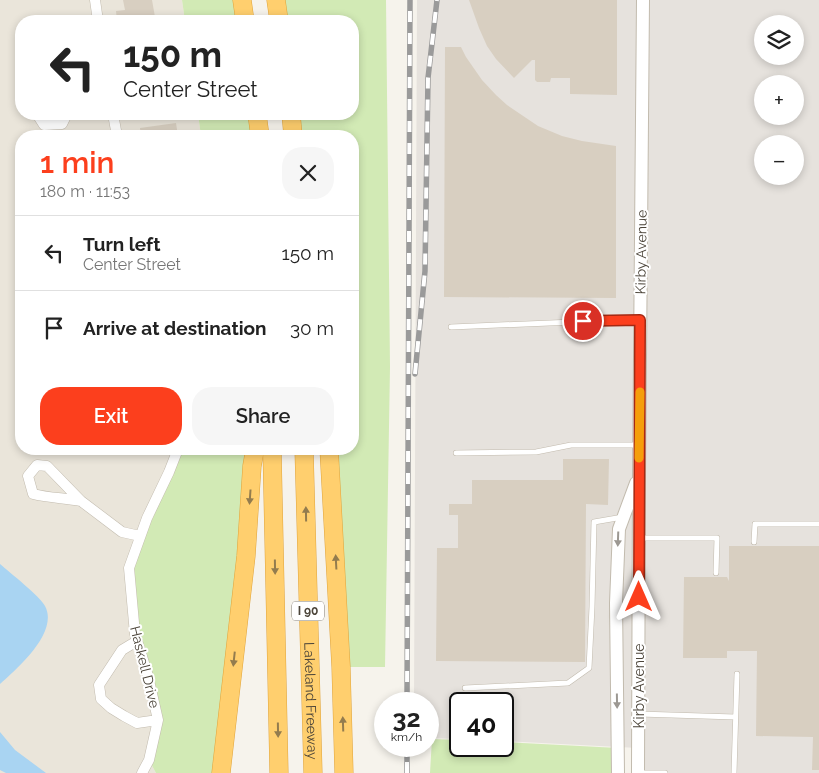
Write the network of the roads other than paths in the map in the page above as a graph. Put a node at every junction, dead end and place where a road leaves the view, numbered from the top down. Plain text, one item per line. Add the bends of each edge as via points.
1 (95, 0) edge
2 (242, 0) edge
3 (276, 0) edge
4 (643, 0) edge
5 (97, 15) edge
6 (244, 15) edge
7 (278, 15) edge
8 (41, 120) edge
9 (64, 120) edge
10 (640, 320) junction
11 (451, 327) dead end
12 (639, 445) junction
13 (456, 453) dead end
14 (176, 455) edge
15 (254, 455) edge
16 (272, 455) edge
17 (304, 455) edge
18 (329, 455) edge
19 (639, 476) junction
20 (81, 501) junction
21 (623, 517) junction
22 (819, 524) edge
23 (140, 536) junction
24 (639, 538) junction
25 (754, 542) dead end
26 (716, 573) dead end
27 (137, 641) junction
28 (736, 674) dead end
29 (464, 688) dead end
30 (638, 714) junction
31 (735, 717) junction
32 (158, 720) junction
33 (142, 773) edge
34 (221, 773) edge
35 (279, 773) edge
36 (313, 773) edge
37 (344, 773) edge
38 (618, 773) edge
39 (638, 773) edge
40 (665, 773) edge
41 (734, 773) edge

1 - 5 street
2 - 6 highway
3 - 7 highway
4 - 10 street, Kirby Avenue
8 - 9 street via 44,125 62,124
10 - 11 lane
10 - 12 street, Kirby Avenue
12 - 13 lane via 571,445 536,452
12 - 19 street, Kirby Avenue
14 - 23 street, Haskell Drive
15 -> 34 highway via 246,556
16 -> 35 highway, I 90
36 -> 17 highway, Lakeland Freeway / I 90
37 -> 18 highway
19 - 21 street
19 - 24 street, Kirby Avenue
20 - 20 street via 33,494 28,476 37,465 47,466
20 - 23 street via 122,532
21 - 29 lane via 594,522 589,668 568,683
21 -> 38 street via 619,529 616,603
22 - 25 lane via 755,524
23 - 27 street, Haskell Drive via 129,568
24 - 26 lane via 717,538
24 - 30 street, Kirby Avenue
27 - 32 street, Haskell Drive
27 - 32 street via 122,650 99,685 101,699 137,723
28 - 31 lane
30 - 31 lane
30 - 39 street, Kirby Avenue
31 - 41 lane
32 - 33 street, Haskell Drive via 150,760
39 - 40 lane

